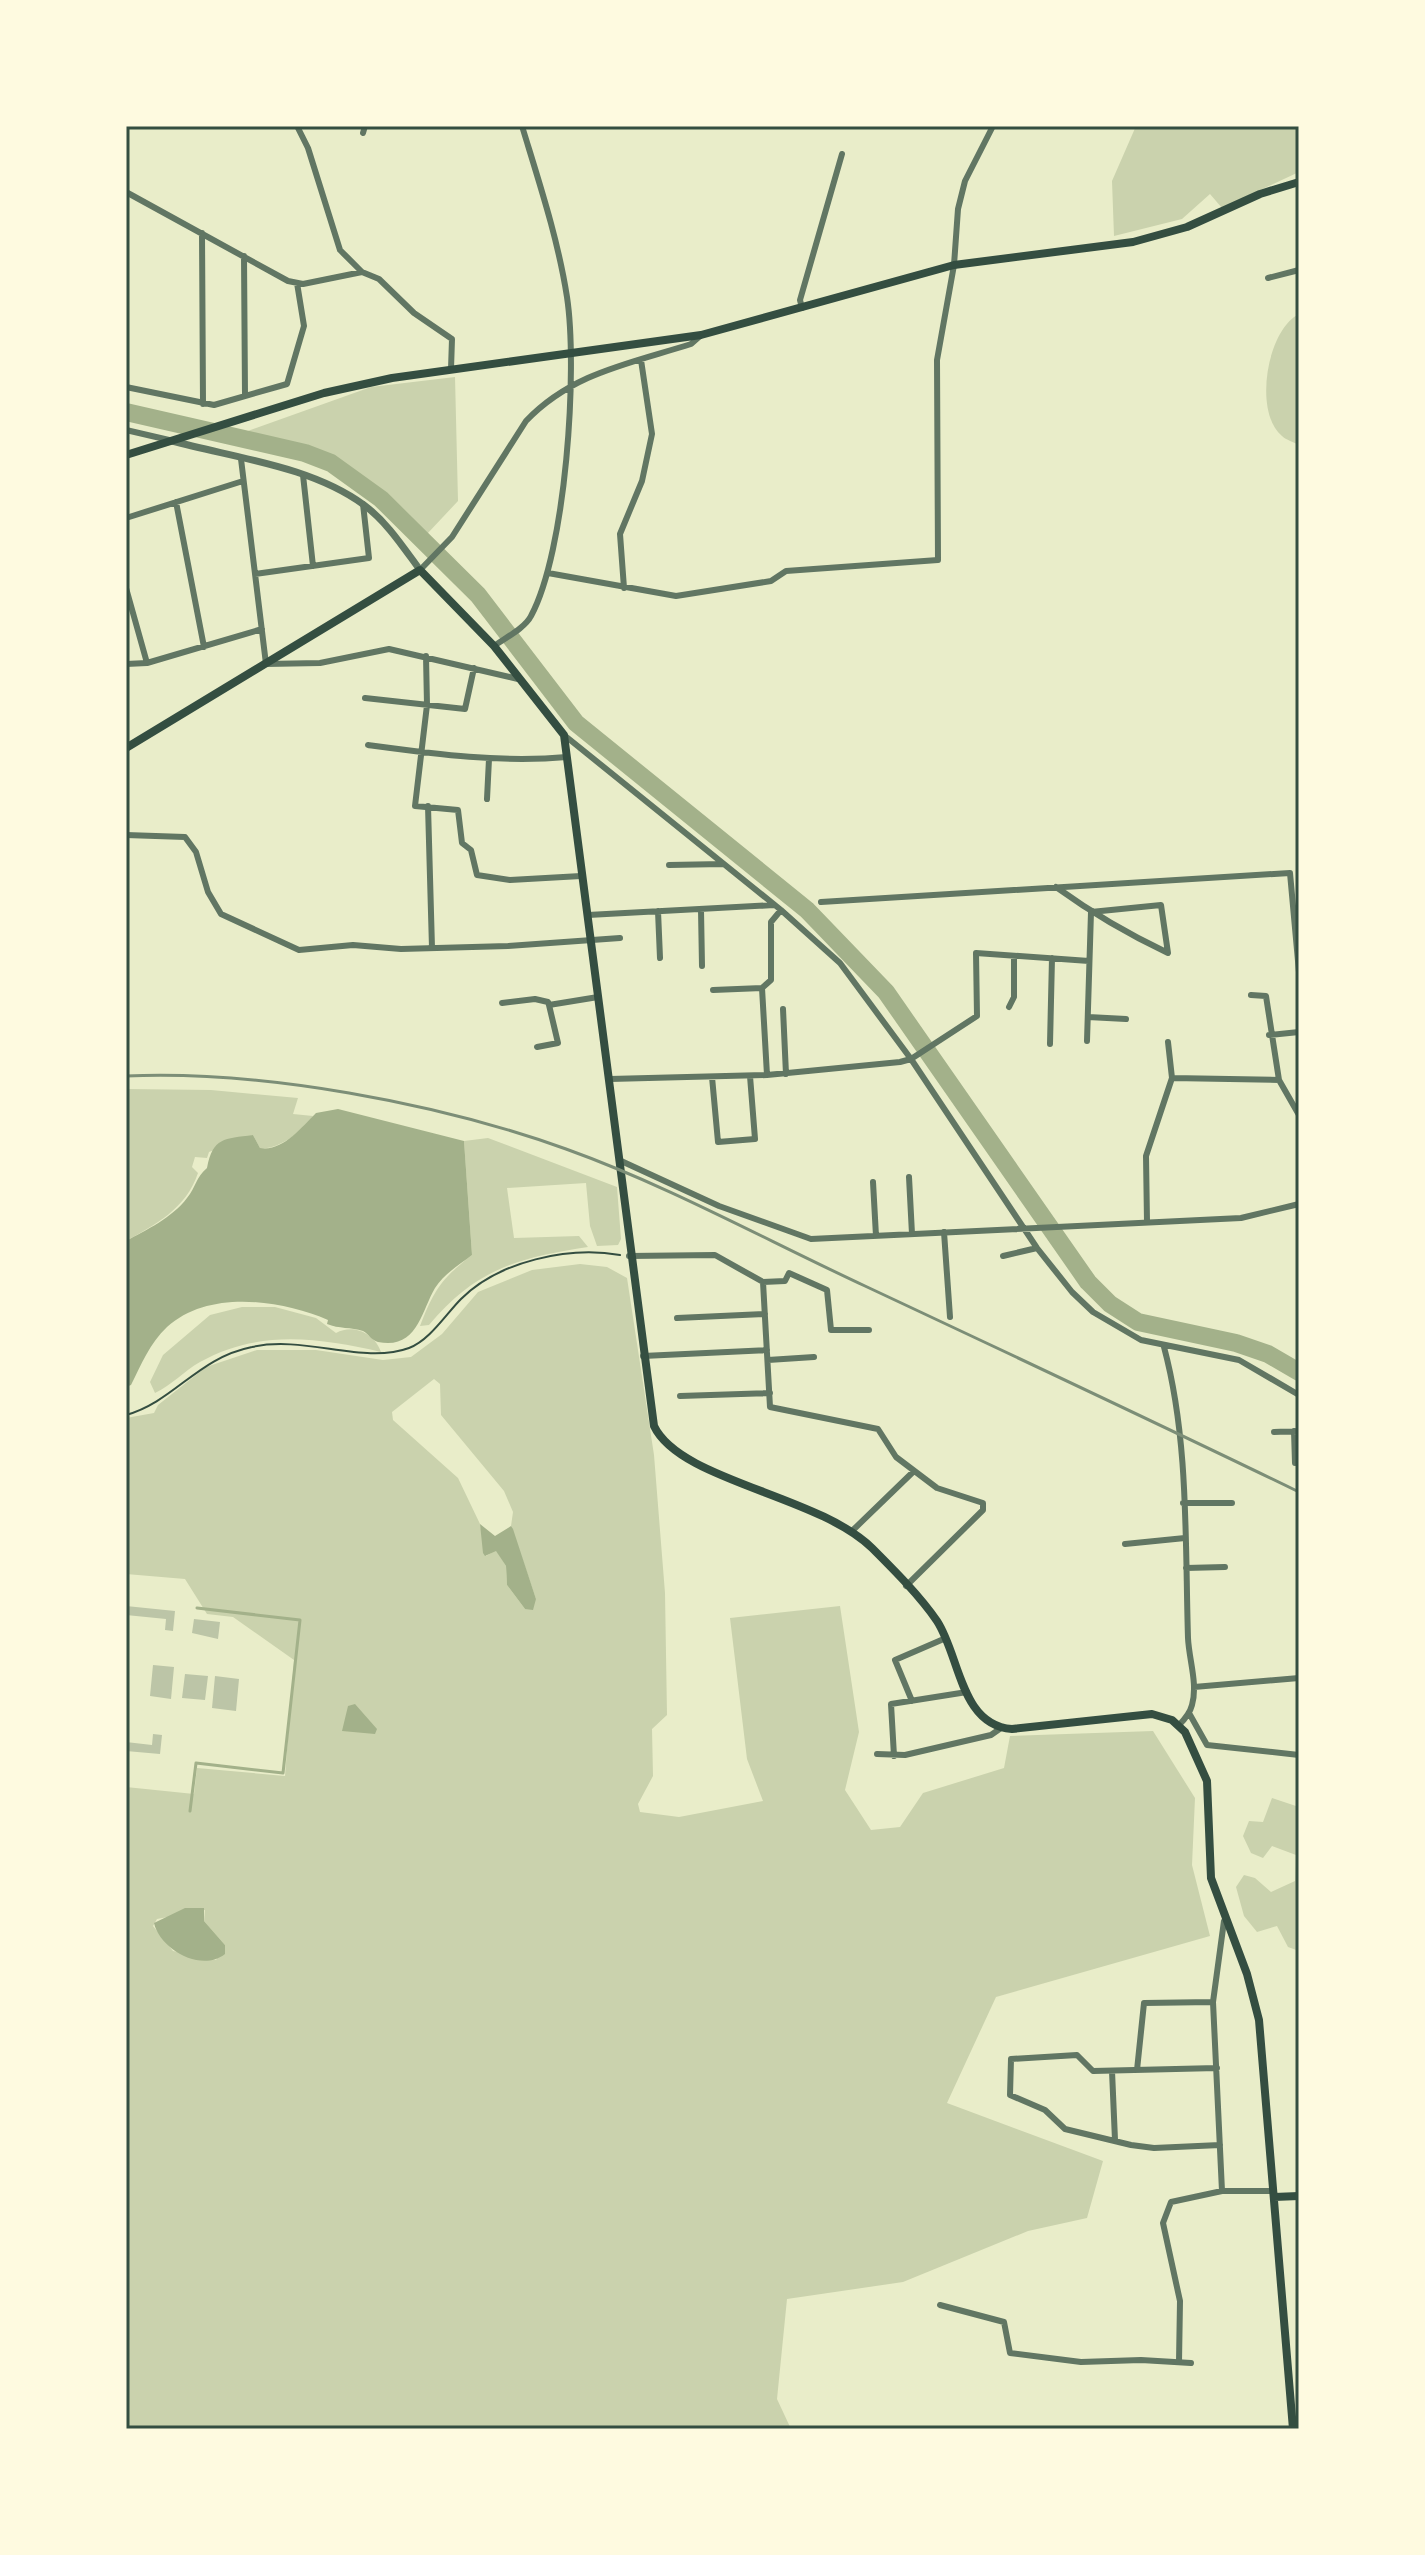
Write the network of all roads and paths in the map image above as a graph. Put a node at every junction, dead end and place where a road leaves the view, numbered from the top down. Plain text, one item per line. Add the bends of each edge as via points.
1 (297, 126) edge
2 (522, 126) edge
3 (992, 126) edge
4 (842, 154) dead end
5 (1299, 182) edge
6 (126, 192) edge
7 (202, 233) junction
8 (244, 256) junction
9 (954, 265) junction
10 (1299, 270) edge
11 (362, 272) junction
12 (1268, 278) dead end
13 (297, 283) junction
14 (802, 309) junction
15 (701, 335) junction
16 (571, 352) junction
17 (641, 360) junction
18 (451, 369) junction
19 (570, 384) junction
20 (126, 387) edge
21 (245, 396) junction
22 (203, 404) junction
23 (126, 430) edge
24 (176, 439) junction
25 (126, 455) edge
26 (241, 459) junction
27 (303, 475) junction
28 (243, 481) junction
29 (176, 502) junction
30 (363, 504) junction
31 (126, 518) edge
32 (313, 566) junction
33 (424, 567) junction
34 (548, 573) junction
35 (255, 574) junction
36 (126, 588) edge
37 (624, 588) junction
38 (262, 629) junction
39 (496, 645) junction
40 (204, 647) junction
41 (426, 656) junction
42 (147, 663) junction
43 (126, 664) edge
44 (266, 664) junction
45 (474, 668) junction
46 (522, 679) junction
47 (365, 698) dead end
48 (427, 705) junction
49 (564, 735) junction
50 (368, 745) dead end
51 (126, 748) edge
52 (422, 752) junction
53 (567, 757) junction
54 (489, 759) junction
55 (487, 799) dead end
56 (428, 806) junction
57 (126, 835) edge
58 (723, 864) junction
59 (669, 865) dead end
60 (581, 876) junction
61 (1056, 887) junction
62 (821, 902) dead end
63 (777, 908) junction
64 (701, 910) junction
65 (658, 911) junction
66 (1091, 912) junction
67 (588, 915) junction
68 (620, 938) dead end
69 (591, 940) junction
70 (432, 948) junction
71 (1014, 957) junction
72 (660, 958) dead end
73 (1052, 958) junction
74 (1089, 961) junction
75 (702, 966) dead end
76 (1299, 972) edge
77 (762, 988) junction
78 (713, 990) dead end
79 (1251, 995) dead end
80 (598, 997) junction
81 (502, 1003) dead end
82 (549, 1005) junction
83 (1009, 1007) dead end
84 (783, 1009) dead end
85 (1088, 1017) junction
86 (1126, 1019) dead end
87 (1299, 1032) edge
88 (1269, 1035) junction
89 (1087, 1041) dead end
90 (1168, 1042) dead end
91 (1050, 1044) dead end
92 (537, 1047) dead end
93 (912, 1058) junction
94 (786, 1074) junction
95 (767, 1075) junction
96 (750, 1076) junction
97 (712, 1077) junction
98 (1172, 1078) junction
99 (610, 1079) junction
100 (1279, 1080) junction
101 (1299, 1115) edge
102 (619, 1160) junction
103 (909, 1177) dead end
104 (873, 1182) dead end
105 (1299, 1204) edge
106 (1147, 1222) junction
107 (1022, 1227) junction
108 (944, 1232) junction
109 (912, 1234) junction
110 (876, 1236) junction
111 (1037, 1248) junction
112 (629, 1256) junction
113 (1003, 1256) dead end
114 (763, 1282) junction
115 (765, 1314) junction
116 (950, 1317) dead end
117 (677, 1318) dead end
118 (869, 1330) dead end
119 (1164, 1347) junction
120 (767, 1350) junction
121 (643, 1356) junction
122 (814, 1357) dead end
123 (768, 1360) junction
124 (770, 1393) junction
125 (1299, 1395) edge
126 (680, 1396) dead end
127 (126, 1415) edge
128 (1296, 1431) edge
129 (1274, 1432) dead end
130 (1295, 1463) dead end
131 (914, 1471) junction
132 (1183, 1503) junction
133 (1232, 1503) dead end
134 (852, 1531) junction
135 (1185, 1538) junction
136 (1125, 1544) dead end
137 (1225, 1567) dead end
138 (1186, 1568) junction
139 (906, 1586) junction
140 (946, 1638) junction
141 (1299, 1678) edge
142 (1194, 1687) junction
143 (967, 1692) junction
144 (912, 1701) junction
145 (1189, 1713) junction
146 (1179, 1725) junction
147 (1001, 1728) junction
148 (877, 1754) dead end
149 (1299, 1755) edge
150 (894, 1756) junction
151 (1224, 1921) junction
152 (1213, 2002) junction
153 (1217, 2068) junction
154 (1137, 2070) junction
155 (1112, 2071) junction
156 (1115, 2140) junction
157 (1220, 2145) junction
158 (1222, 2191) junction
159 (1274, 2194) junction
160 (1299, 2196) edge
161 (940, 2305) dead end
162 (1179, 2362) junction
163 (1191, 2363) dead end
164 (1293, 2429) edge

1 - 11 street via 340,250
2 - 16 street via 559,252
3 - 9 street via 965,181
4 - 14 street via 800,300
5 - 9 main road via 1187,227 1133,242
6 - 7 street
7 - 8 street
7 - 22 street
8 - 13 street
8 - 21 street
9 - 14 main road
9 - 37 street via 937,360 938,560 786,571 771,581 676,596
10 - 12 street
11 - 13 street
11 - 18 street via 379,279 414,313 452,339
13 - 21 street via 304,326 287,384
14 - 15 main road
15 - 16 main road
15 - 17 street via 691,344
16 - 18 main road
16 - 19 street
17 - 19 street
17 - 37 street via 652,434 642,481 620,534
18 - 24 main road via 324,393
19 - 33 street via 526,421 452,537
19 - 34 street via 562,497
20 - 22 street
21 - 22 street
23 - 24 street
24 - 25 main road
24 - 26 street
26 - 27 street
26 - 28 street
27 - 30 street
27 - 32 street
28 - 29 street
28 - 35 street
29 - 31 street
29 - 40 street
30 - 32 street via 369,558
30 - 33 street
32 - 35 street
33 - 39 main road
33 - 44 main road
34 - 37 street
34 - 39 street via 530,619
35 - 38 street
36 - 42 street
38 - 40 street
38 - 44 street
39 - 46 main road
40 - 42 street
41 - 44 street via 380,649 320,663
41 - 45 street
41 - 48 street
42 - 43 street
44 - 51 main road
45 - 46 street
45 - 48 street via 465,709
46 - 49 main road
47 - 48 street
48 - 52 street
49 - 53 main road
49 - 58 street
50 - 52 street
52 - 54 street
52 - 56 street via 415,806
53 - 54 street
53 - 60 main road
54 - 55 street
56 - 60 street via 458,810 462,843 471,850 477,875 510,880
56 - 70 street
57 - 70 street via 185,837 221,914 288,946
58 - 59 street
58 - 63 street
60 - 67 main road
61 - 62 street
61 - 66 street
61 - 76 street via 1290,873
63 - 64 street
63 - 77 street via 771,922 771,980
63 - 93 street via 853,978
64 - 65 street
64 - 75 street
65 - 67 street
65 - 72 street
66 - 66 street via 1161,905 1168,953 1130,935
66 - 74 street
67 - 69 main road
68 - 69 street
69 - 70 street
69 - 80 main road
71 - 73 street
71 - 83 street
71 - 93 street via 976,953 977,1016
73 - 74 street
73 - 91 street
74 - 85 street
77 - 78 street
77 - 95 street
79 - 88 street via 1266,996
80 - 82 street
80 - 99 main road
81 - 82 street via 535,999
82 - 92 street via 558,1043
84 - 94 street
85 - 86 street
85 - 89 street
87 - 88 street
88 - 100 street
90 - 98 street
93 - 94 street
93 - 107 street
94 - 95 street
95 - 96 street
96 - 97 street
96 - 97 street via 755,1139 718,1142
97 - 99 street
98 - 100 street
98 - 106 street via 1146,1156
99 - 102 main road
100 - 101 street
102 - 110 street via 801,1237
102 - 112 main road
103 - 109 street
104 - 110 street
105 - 106 street via 1253,1217
106 - 107 street
107 - 108 street
107 - 111 street
108 - 109 street
108 - 116 street
109 - 110 street
111 - 113 street
111 - 119 street via 1093,1312 1116,1328
112 - 114 street via 715,1255
112 - 121 main road
112 - 127 path via 586,1252 490,1276 422,1340 402,1351 383,1354 292,1343 231,1352 205,1364 148,1409
114 - 115 street
114 - 118 street via 785,1281 789,1273 827,1290 831,1330
115 - 117 street
115 - 120 street
119 - 125 street via 1239,1360
119 - 132 street via 1174,1394
120 - 121 street
120 - 123 street
121 - 134 main road via 654,1426 678,1456 803,1505
122 - 123 street
123 - 124 street
124 - 126 street
124 - 131 street via 770,1407 878,1429 896,1457
128 - 129 street
128 - 130 street
131 - 134 street
131 - 139 street via 949,1494 983,1503 983,1510
132 - 133 street
132 - 135 street
134 - 139 main road
135 - 136 street
135 - 138 street
137 - 138 street
138 - 142 street
139 - 140 main road
140 - 143 main road
140 - 144 street via 895,1660
141 - 142 street
142 - 145 street
143 - 144 street
143 - 147 main road via 977,1712
144 - 150 street via 891,1704
145 - 146 street
145 - 149 street via 1207,1745
146 - 147 main road via 1141,1714
146 - 151 main road via 1207,1781 1208,1860
147 - 150 street via 991,1735
148 - 150 street
151 - 152 street
151 - 159 main road via 1247,1974 1262,2039
152 - 153 street
152 - 154 street via 1144,2003
153 - 154 street
153 - 157 street
154 - 155 street
155 - 156 street
155 - 156 street via 1093,2071 1077,2055 1011,2059 1010,2095 1045,2110 1065,2129
156 - 157 street via 1142,2147
157 - 158 street
158 - 159 street
158 - 162 street via 1171,2202 1163,2223 1180,2301
159 - 160 main road
159 - 164 main road
161 - 162 street via 1004,2322 1010,2353 1081,2362
162 - 163 street

